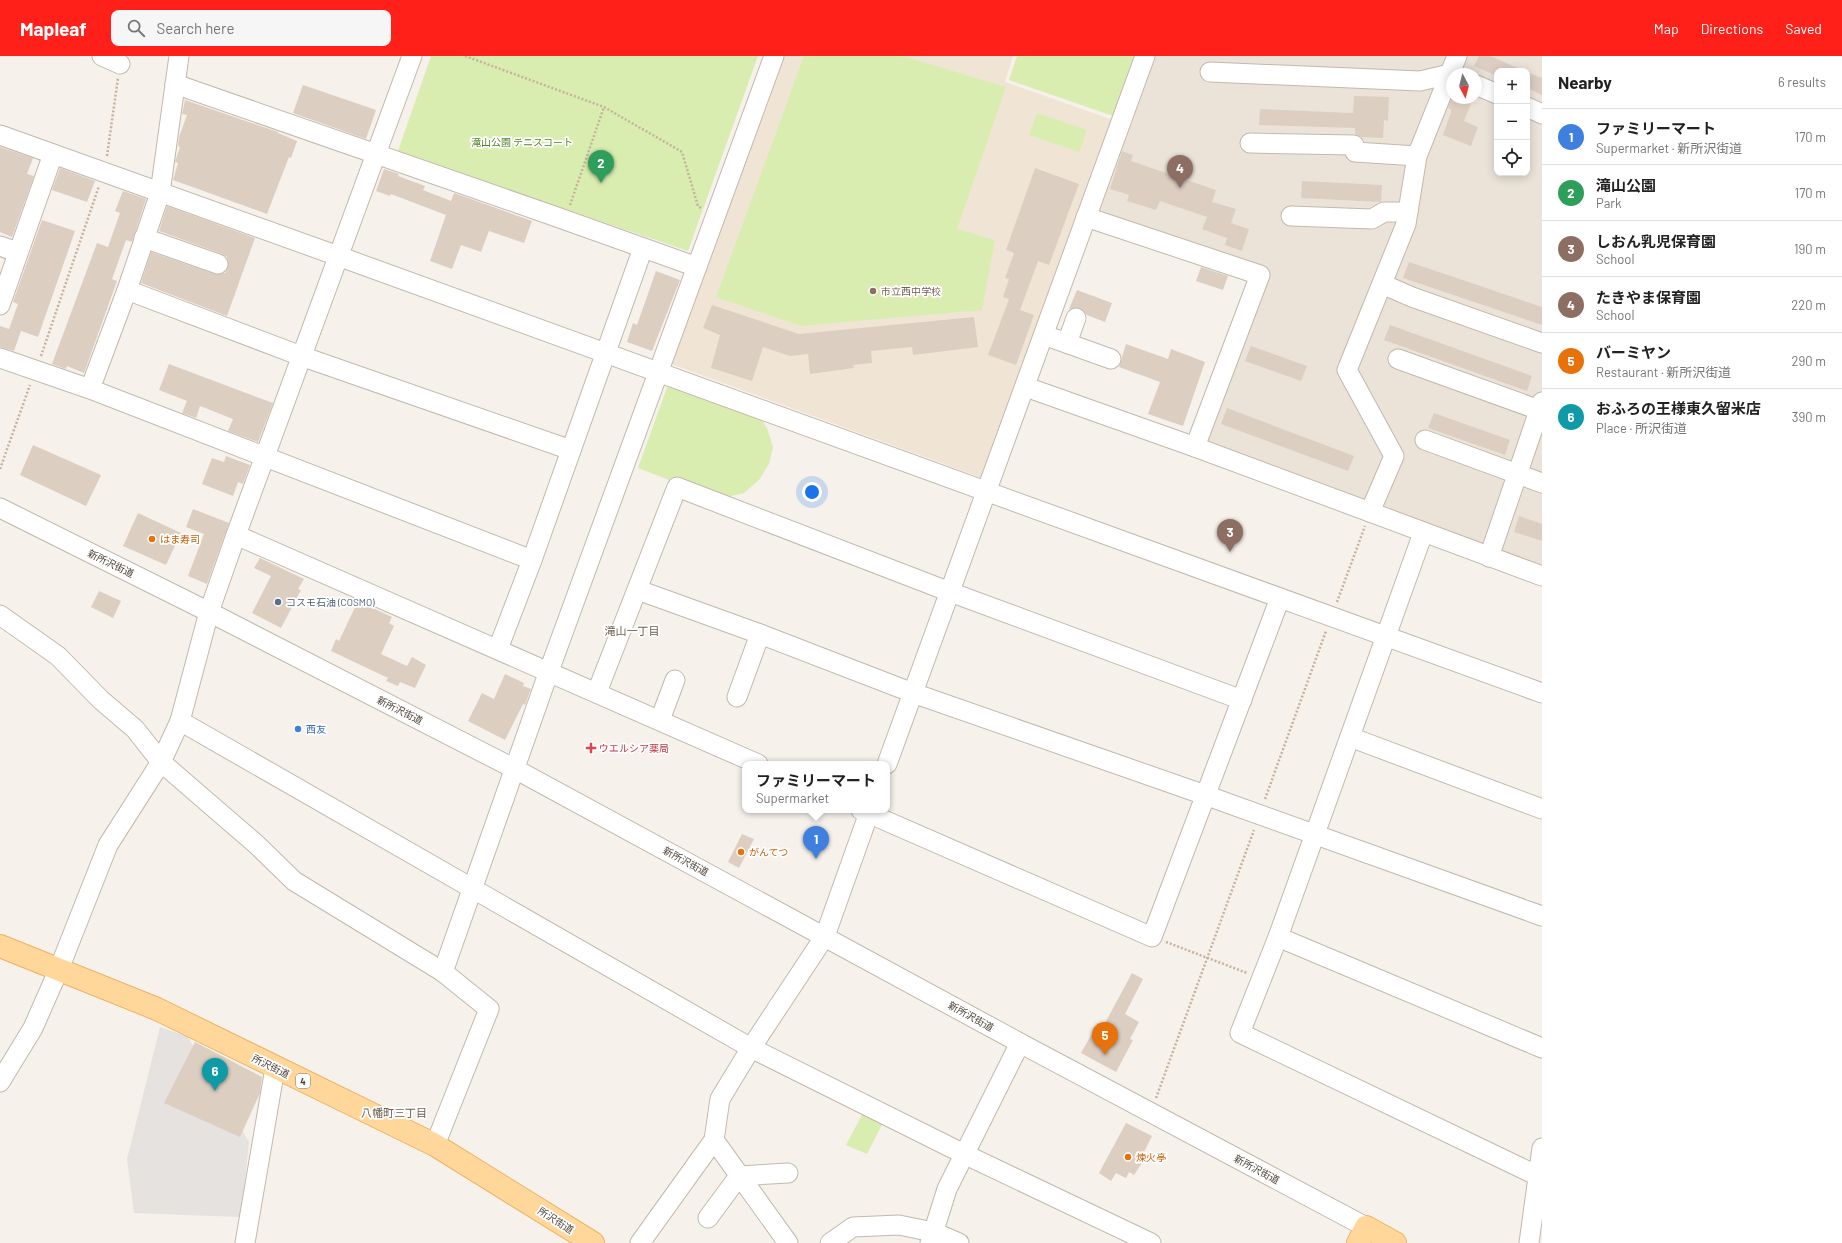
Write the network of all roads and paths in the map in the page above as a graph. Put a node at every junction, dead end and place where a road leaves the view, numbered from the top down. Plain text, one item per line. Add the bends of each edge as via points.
1 (102, 56) edge
2 (179, 56) edge
3 (412, 56) edge
4 (465, 56) edge
5 (774, 56) edge
6 (1145, 56) edge
7 (1457, 56) edge
8 (120, 64) joint
9 (1452, 68) edge
10 (1210, 72) dead end
11 (1446, 75) edge
12 (175, 84) junction
13 (1446, 84) edge
14 (1482, 88) edge
15 (1494, 93) edge
16 (604, 107) junction
17 (1530, 108) edge
18 (1542, 114) edge
19 (0, 135) edge
20 (1250, 143) dead end
21 (376, 153) junction
22 (53, 154) junction
23 (1417, 156) junction
24 (104, 172) junction
25 (160, 193) junction
26 (1408, 212) junction
27 (1291, 216) dead end
28 (715, 217) junction
29 (1086, 217) junction
30 (565, 220) junction
31 (144, 238) junction
32 (643, 248) junction
33 (9, 249) edge
34 (338, 256) junction
35 (218, 264) dead end
36 (697, 267) junction
37 (1382, 284) junction
38 (127, 290) junction
39 (0, 305) edge
40 (1076, 318) dead end
41 (1044, 335) junction
42 (1068, 343) junction
43 (1542, 343) edge
44 (605, 354) junction
45 (302, 356) junction
46 (0, 358) edge
47 (1111, 359) dead end
48 (1398, 359) dead end
49 (36, 370) junction
50 (658, 373) junction
51 (1026, 387) junction
52 (90, 389) junction
53 (1541, 407) edge
54 (1426, 440) dead end
55 (1195, 447) junction
56 (571, 450) junction
57 (265, 456) junction
58 (0, 469) edge
59 (1517, 474) junction
60 (1542, 483) edge
61 (986, 492) junction
62 (0, 508) edge
63 (1370, 512) junction
64 (1423, 533) junction
65 (236, 535) junction
66 (1489, 557) junction
67 (532, 560) junction
68 (1542, 576) edge
69 (638, 590) junction
70 (950, 592) junction
71 (1280, 598) junction
72 (209, 612) junction
73 (0, 615) edge
74 (1331, 616) junction
75 (760, 634) junction
76 (1386, 636) junction
77 (498, 649) junction
78 (549, 671) junction
79 (675, 680) dead end
80 (597, 692) junction
81 (913, 693) junction
82 (1542, 693) edge
83 (738, 697) dead end
84 (1242, 700) junction
85 (660, 720) junction
86 (180, 721) junction
87 (1350, 737) junction
88 (751, 761) edge
89 (888, 761) edge
90 (161, 762) junction
91 (515, 768) junction
92 (1206, 794) junction
93 (1542, 809) edge
94 (865, 813) edge
95 (871, 813) edge
96 (1260, 814) junction
97 (1315, 834) junction
98 (472, 888) junction
99 (1542, 916) edge
100 (825, 936) junction
101 (1152, 937) junction
102 (1278, 937) junction
103 (0, 946) edge
104 (1207, 958) junction
105 (59, 969) junction
106 (443, 972) junction
107 (1262, 979) junction
108 (1020, 1043) junction
109 (751, 1048) junction
110 (1542, 1048) edge
111 (275, 1068) junction
112 (0, 1082) edge
113 (1151, 1112) junction
114 (714, 1140) junction
115 (435, 1145) junction
116 (1542, 1148) edge
117 (964, 1154) junction
118 (788, 1173) dead end
119 (739, 1176) junction
120 (1538, 1176) junction
121 (708, 1218) dead end
122 (1362, 1235) edge
123 (932, 1237) edge
124 (245, 1243) edge
125 (594, 1243) edge
126 (640, 1243) edge
127 (788, 1243) edge
128 (830, 1243) edge
129 (959, 1243) edge
130 (1151, 1243) edge
131 (1395, 1243) edge
132 (1529, 1243) edge

1 - 8 street
2 - 12 street
3 - 21 street
4 - 16 path
5 - 28 street
6 - 29 street
7 - 9 street
8 - 24 path
10 - 11 street via 1420,81
12 - 21 street
12 - 25 street
13 - 23 street
14 - 15 street
16 - 28 path via 682,152 698,206
16 - 30 path
17 - 18 street
19 - 22 street
20 - 23 street via 1354,145 1354,152
21 - 30 street
21 - 34 street
22 - 24 street
22 - 33 street
23 - 26 street
24 - 25 street
24 - 49 path
25 - 31 street
25 - 34 street
26 - 27 street via 1384,212 1372,219
26 - 37 street via 1406,224
28 - 36 street
29 - 41 street
29 - 55 street via 1260,275
30 - 32 street
31 - 35 street
31 - 38 street
32 - 36 street
32 - 44 street
33 - 39 street
34 - 44 street
34 - 45 street
36 - 50 street
37 - 43 street
37 - 63 street via 1347,370 1394,456
38 - 45 street
38 - 52 street
40 - 42 street
41 - 42 street
41 - 51 street
42 - 47 street
44 - 50 street
44 - 56 street
45 - 56 street
45 - 57 street
46 - 49 street
48 - 53 street
49 - 52 street
49 - 58 path
50 - 61 street
50 - 78 street
51 - 55 street
51 - 61 street
52 - 57 street
53 - 59 street
54 - 59 street
55 - 63 street
56 - 67 street
57 - 65 street
57 - 67 street
59 - 60 street
59 - 66 street
61 - 70 street
61 - 71 street
62 - 72 street, 新所沢街道
63 - 64 street
63 - 74 path
64 - 66 street
64 - 76 street
65 - 72 street
65 - 77 street
66 - 68 street
67 - 77 street
69 - 70 street via 677,487
69 - 75 street
69 - 80 street
70 - 81 street
70 - 84 street
71 - 74 street
71 - 84 street
72 - 86 street
72 - 91 street, 新所沢街道
73 - 90 street via 58,656 101,700 135,729
74 - 76 street
74 - 96 path
75 - 81 street
75 - 83 street
76 - 82 street
76 - 87 street
77 - 78 street
78 - 80 street
78 - 91 street
79 - 85 street
80 - 85 street
81 - 89 street
81 - 92 street
84 - 92 street
85 - 88 street
86 - 90 street
86 - 98 street
87 - 93 street
87 - 97 street
90 - 105 street via 108,845
90 - 106 street via 256,844 294,881
91 - 98 street
91 - 100 street, 新所沢街道
92 - 96 street
92 - 101 street
94 - 100 street
95 - 101 street
96 - 97 street
96 - 104 path
97 - 99 street
97 - 102 street
98 - 106 street
98 - 109 street
100 - 108 street, 新所沢街道
100 - 109 street
101 - 104 path
102 - 107 street
102 - 110 street
103 - 105 main road, 所沢街道 / 4
104 - 107 path
104 - 113 path
105 - 111 main road, 所沢街道 / 4 via 157,1009
105 - 112 street via 33,1028
106 - 115 street via 489,1009
107 - 120 street via 1240,1033
108 - 113 street, 新所沢街道
108 - 117 street
109 - 114 street via 720,1099
109 - 117 street
111 - 115 main road, 所沢街道 / 4
111 - 124 street
113 - 122 street, 新所沢街道
114 - 119 street
114 - 126 street
115 - 125 main road, 所沢街道 / 4
116 - 120 street
117 - 123 street via 947,1190
117 - 130 street
118 - 119 street
119 - 121 street
119 - 127 street
120 - 132 street
122 - 131 main road
123 - 128 street via 899,1225 853,1227
123 - 129 street

